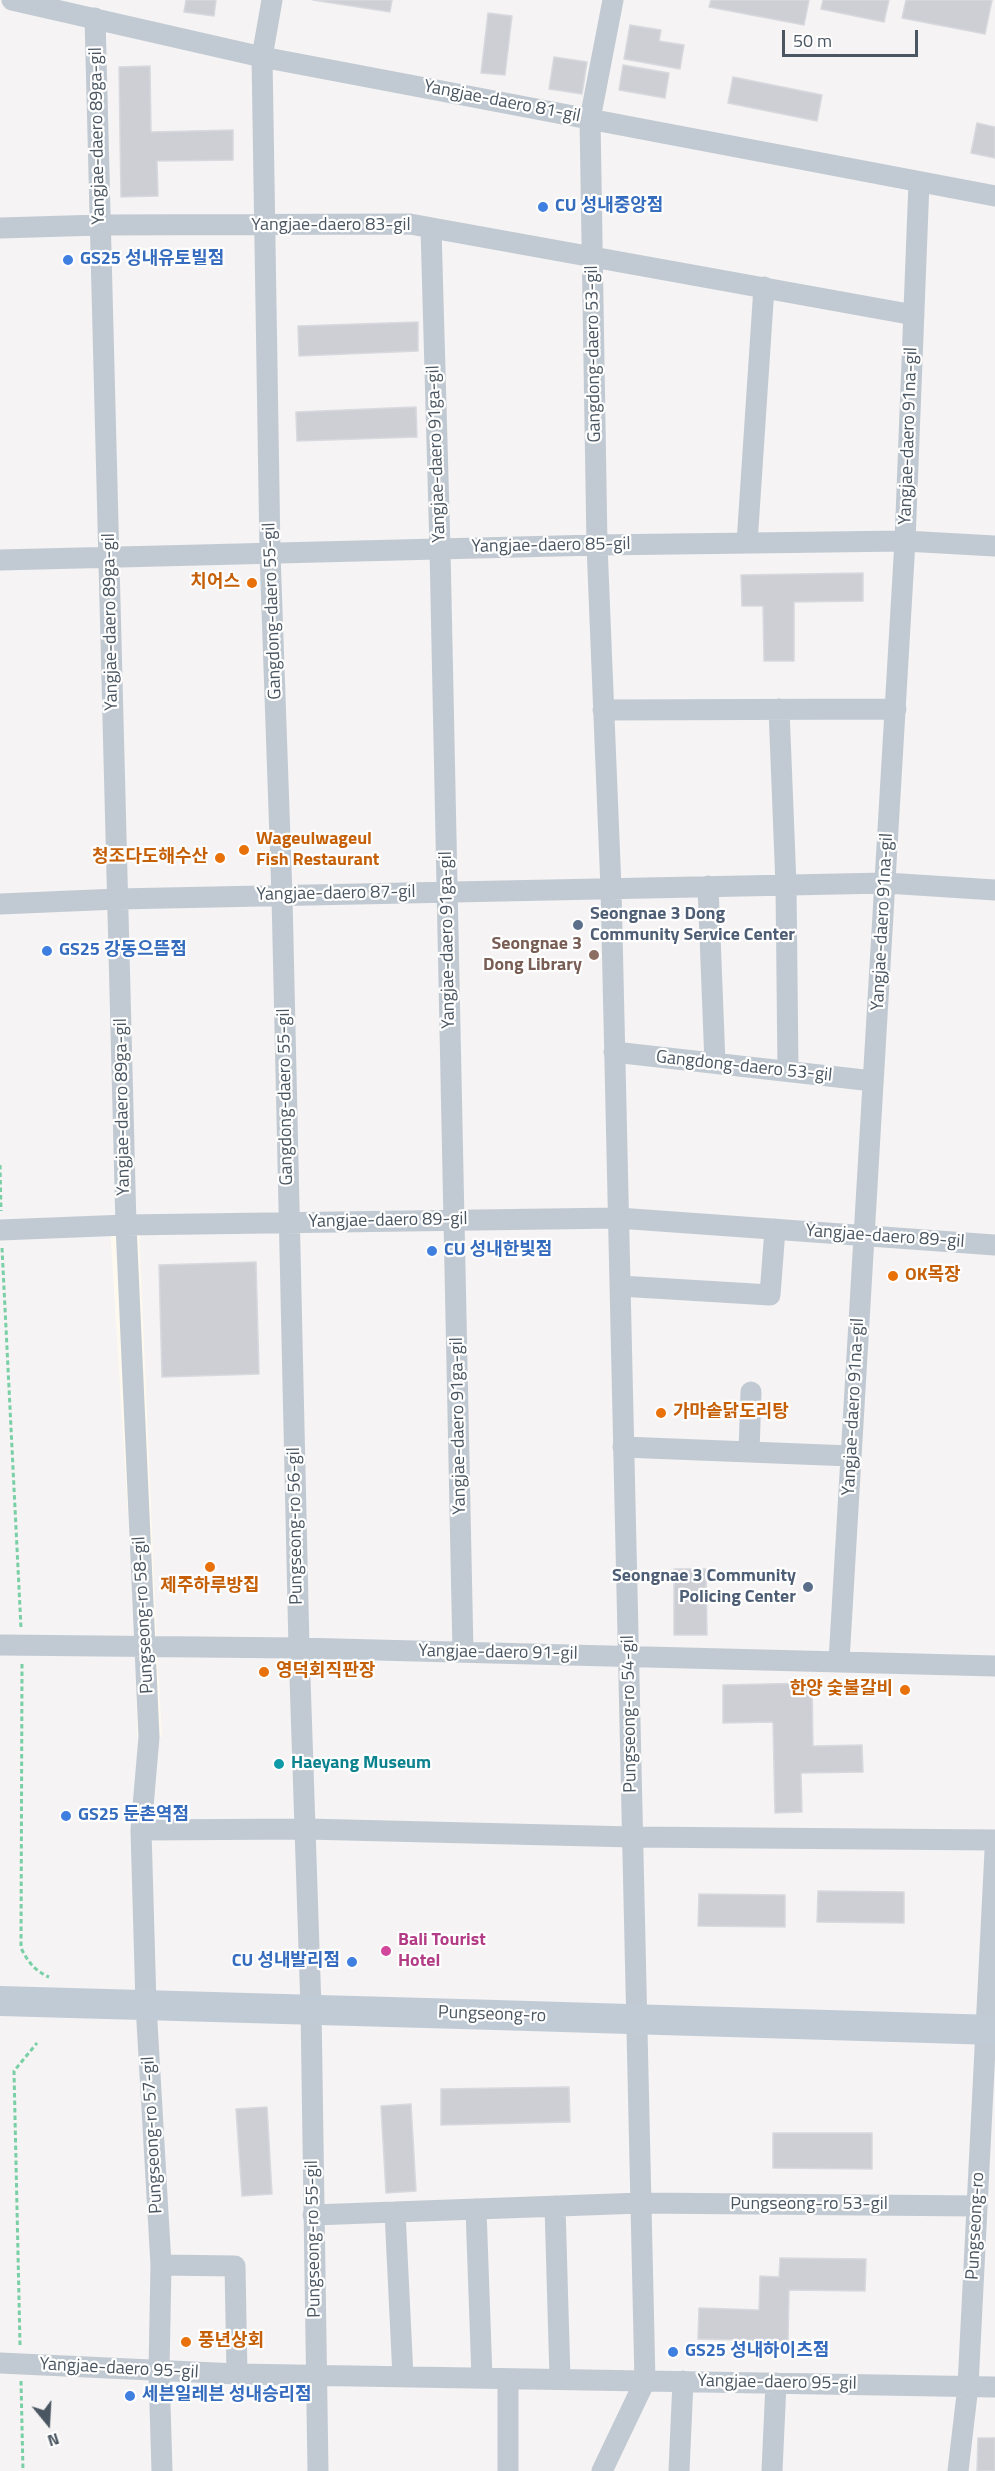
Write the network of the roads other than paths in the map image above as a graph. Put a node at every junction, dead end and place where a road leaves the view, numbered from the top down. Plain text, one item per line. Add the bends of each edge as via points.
1 (12, 0) edge
2 (272, 0) edge
3 (613, 0) edge
4 (95, 18) junction
5 (262, 57) junction
6 (590, 119) junction
7 (919, 182) junction
8 (995, 196) edge
9 (100, 225) junction
10 (264, 226) junction
11 (0, 228) edge
12 (431, 228) junction
13 (592, 255) junction
14 (764, 286) junction
15 (914, 315) junction
16 (905, 541) junction
17 (747, 543) junction
18 (597, 545) junction
19 (995, 546) edge
20 (440, 549) junction
21 (270, 553) junction
22 (109, 557) junction
23 (0, 560) edge
24 (896, 709) junction
25 (603, 710) junction
26 (779, 710) junction
27 (886, 883) junction
28 (786, 885) junction
29 (708, 886) junction
30 (611, 888) junction
31 (995, 890) edge
32 (447, 892) junction
33 (282, 896) junction
34 (118, 899) junction
35 (0, 904) edge
36 (614, 1052) junction
37 (715, 1063) junction
38 (788, 1071) junction
39 (873, 1081) junction
40 (618, 1218) junction
41 (455, 1220) junction
42 (288, 1223) junction
43 (126, 1226) junction
44 (775, 1229) junction
45 (1, 1230) edge
46 (864, 1236) junction
47 (995, 1245) edge
48 (620, 1286) junction
49 (751, 1392) dead end
50 (623, 1447) junction
51 (749, 1452) junction
52 (851, 1456) junction
53 (0, 1645) edge
54 (146, 1646) junction
55 (299, 1648) junction
56 (463, 1652) junction
57 (628, 1656) junction
58 (839, 1661) junction
59 (995, 1665) edge
60 (306, 1829) junction
61 (141, 1830) junction
62 (633, 1837) junction
63 (995, 1840) edge
64 (995, 1851) edge
65 (0, 2001) edge
66 (146, 2005) junction
67 (310, 2008) junction
68 (636, 2020) junction
69 (990, 2030) edge
70 (641, 2203) junction
71 (555, 2206) junction
72 (977, 2206) junction
73 (476, 2209) junction
74 (395, 2212) junction
75 (313, 2215) junction
76 (161, 2265) junction
77 (10, 2363) edge
78 (159, 2371) junction
79 (237, 2374) junction
80 (316, 2375) junction
81 (403, 2377) junction
82 (482, 2378) junction
83 (507, 2379) junction
84 (560, 2379) junction
85 (645, 2381) junction
86 (682, 2381) junction
87 (776, 2383) junction
88 (968, 2386) junction
89 (995, 2386) edge
90 (162, 2471) edge
91 (318, 2471) edge
92 (508, 2471) edge
93 (602, 2471) edge
94 (679, 2471) edge
95 (772, 2471) edge
96 (958, 2471) edge

1 - 4 street, Yangjae-daero 81-gil
2 - 5 street, Gangdong-daero 55-gil
3 - 6 street, Gangdong-daero 53-gil
4 - 5 street, Yangjae-daero 81-gil
4 - 9 street, Yangjae-daero 89ga-gil
5 - 6 street, Yangjae-daero 81-gil
5 - 10 street, Gangdong-daero 55-gil
6 - 7 street, Yangjae-daero 81-gil
6 - 13 street, Gangdong-daero 53-gil
7 - 8 street, Yangjae-daero 81-gil
7 - 15 street, Yangjae-daero 91na-gil
9 - 10 street, Yangjae-daero 83-gil
9 - 11 street, Yangjae-daero 83-gil
9 - 22 street, Yangjae-daero 89ga-gil
10 - 12 street, Yangjae-daero 83-gil via 410,224
10 - 21 street, Gangdong-daero 55-gil
12 - 13 street, Yangjae-daero 83-gil
12 - 20 street, Yangjae-daero 91ga-gil
13 - 14 street, Yangjae-daero 83-gil
13 - 18 street, Gangdong-daero 53-gil
14 - 15 street, Yangjae-daero 83-gil
14 - 17 street
15 - 16 street, Yangjae-daero 91na-gil
16 - 17 street, Yangjae-daero 85-gil
16 - 19 street, Yangjae-daero 85-gil
16 - 24 street, Yangjae-daero 91na-gil
17 - 18 street, Yangjae-daero 85-gil
18 - 20 street, Yangjae-daero 85-gil
18 - 25 street, Gangdong-daero 53-gil
20 - 21 street, Yangjae-daero 85-gil
20 - 32 street, Yangjae-daero 91ga-gil
21 - 22 street, Yangjae-daero 85-gil
21 - 33 street, Gangdong-daero 55-gil
22 - 23 street, Yangjae-daero 85-gil
22 - 34 street, Yangjae-daero 89ga-gil
24 - 26 street
24 - 27 street, Yangjae-daero 91na-gil
25 - 26 street
25 - 30 street, Gangdong-daero 53-gil
26 - 28 street
27 - 28 street, Yangjae-daero 87-gil
27 - 31 street, Yangjae-daero 87-gil
27 - 39 street, Yangjae-daero 91na-gil
28 - 29 street, Yangjae-daero 87-gil
28 - 38 street
29 - 30 street, Yangjae-daero 87-gil
29 - 37 street
30 - 32 street, Yangjae-daero 87-gil
30 - 36 street, Gangdong-daero 53-gil
32 - 33 street, Yangjae-daero 87-gil
32 - 41 street, Yangjae-daero 91ga-gil
33 - 34 street, Yangjae-daero 87-gil
33 - 42 street, Gangdong-daero 55-gil
34 - 35 street, Yangjae-daero 87-gil
34 - 43 street, Yangjae-daero 89ga-gil
36 - 37 street, Gangdong-daero 53-gil
36 - 40 street, Gangdong-daero 53-gil
37 - 38 street, Gangdong-daero 53-gil
38 - 39 street, Gangdong-daero 53-gil
39 - 46 street, Yangjae-daero 91na-gil
40 - 41 street, Yangjae-daero 89-gil
40 - 44 street, Yangjae-daero 89-gil
40 - 48 street, Pungseong-ro 54-gil
41 - 42 street, Yangjae-daero 89-gil
41 - 56 street, Yangjae-daero 91ga-gil
42 - 43 street, Yangjae-daero 89-gil
42 - 55 street, Pungseong-ro 56-gil
43 - 45 street, Yangjae-daero 89-gil
43 - 54 street, Pungseong-ro 58-gil
44 - 46 street, Yangjae-daero 89-gil
44 - 48 street via 770,1295
46 - 47 street, Yangjae-daero 89-gil
46 - 52 street, Yangjae-daero 91na-gil
48 - 50 street, Pungseong-ro 54-gil
49 - 51 street
50 - 51 street
50 - 57 street, Pungseong-ro 54-gil
51 - 52 street
52 - 58 street, Yangjae-daero 91na-gil
53 - 54 street, Yangjae-daero 91-gil
54 - 55 street, Yangjae-daero 91-gil
54 - 61 street, Pungseong-ro 58-gil via 149,1737
55 - 56 street, Yangjae-daero 91-gil
55 - 60 street, Pungseong-ro 56-gil
56 - 57 street, Yangjae-daero 91-gil
57 - 58 street, Yangjae-daero 91-gil
57 - 62 street, Pungseong-ro 54-gil
58 - 59 street, Yangjae-daero 91-gil
60 - 61 street
60 - 62 street
60 - 67 street, Pungseong-ro 56-gil
61 - 66 street, Pungseong-ro 58-gil
62 - 63 street
62 - 68 street, Pungseong-ro 54-gil
64 - 69 street
65 - 66 street, Pungseong-ro
66 - 67 street, Pungseong-ro
66 - 76 street, Pungseong-ro 57-gil
67 - 68 street, Pungseong-ro
67 - 75 street, Pungseong-ro 55-gil
68 - 69 street, Pungseong-ro
68 - 70 street
69 - 72 street, Pungseong-ro
70 - 71 street, Pungseong-ro 53-gil
70 - 72 street, Pungseong-ro 53-gil
70 - 85 street
71 - 73 street, Pungseong-ro 53-gil
71 - 84 street
72 - 88 street, Pungseong-ro
73 - 74 street, Pungseong-ro 53-gil
73 - 82 street
74 - 75 street, Pungseong-ro 53-gil
74 - 81 street
75 - 80 street, Pungseong-ro 55-gil
76 - 78 street, Pungseong-ro 57-gil
76 - 79 street via 235,2266
77 - 78 street, Yangjae-daero 95-gil
78 - 79 street, Yangjae-daero 95-gil
78 - 90 street, Pungseong-ro 57-gil
79 - 80 street, Yangjae-daero 95-gil
80 - 81 street, Yangjae-daero 95-gil
80 - 91 street, Pungseong-ro 55-gil
81 - 82 street, Yangjae-daero 95-gil
82 - 83 street, Yangjae-daero 95-gil
83 - 84 street, Yangjae-daero 95-gil
83 - 92 street
84 - 85 street, Yangjae-daero 95-gil
85 - 86 street, Yangjae-daero 95-gil
85 - 93 street
86 - 87 street, Yangjae-daero 95-gil
86 - 94 street
87 - 88 street, Yangjae-daero 95-gil
87 - 95 street
88 - 89 street, Yangjae-daero 95-gil
88 - 96 street, Pungseong-ro

